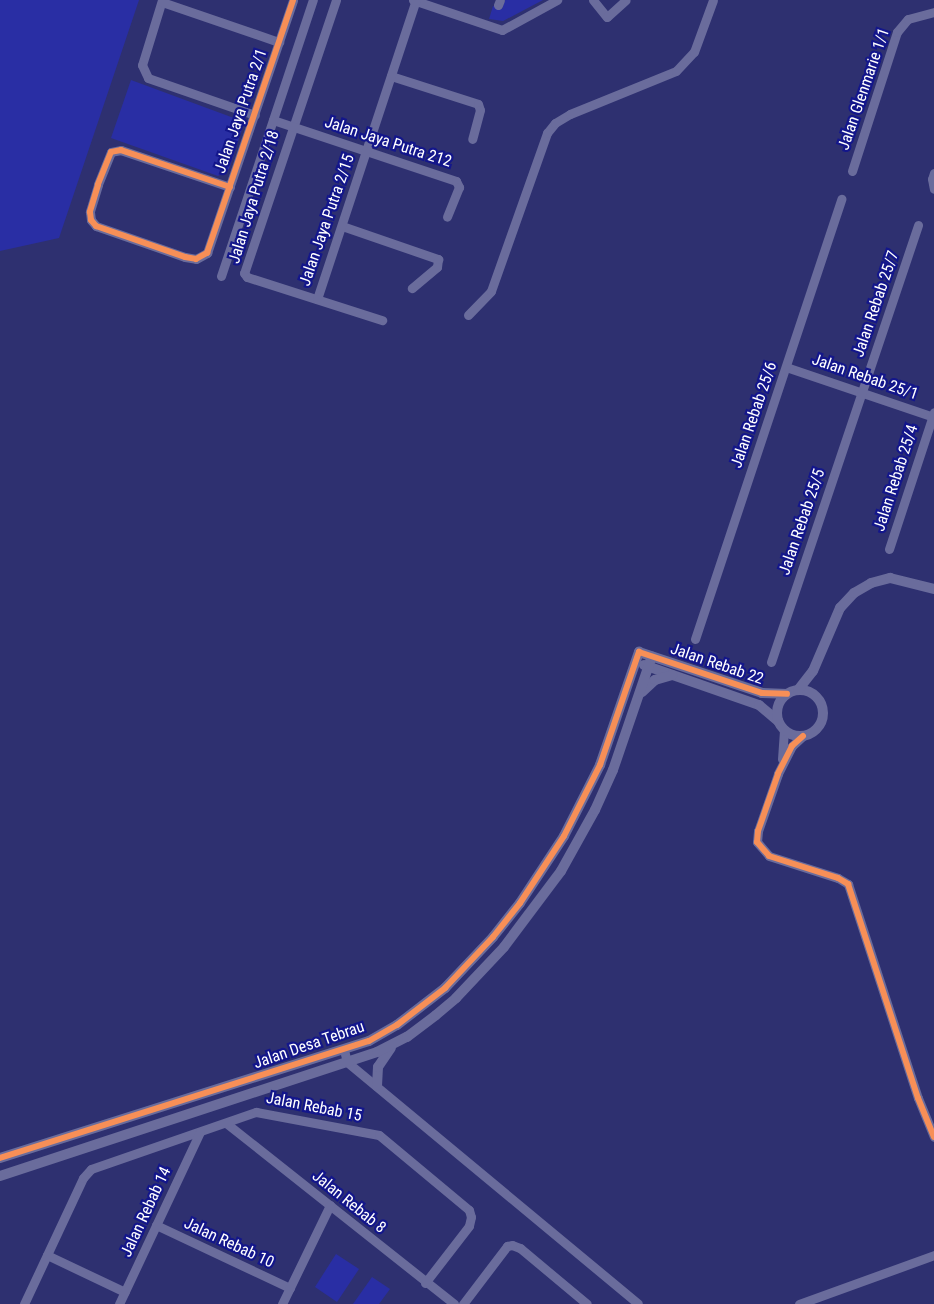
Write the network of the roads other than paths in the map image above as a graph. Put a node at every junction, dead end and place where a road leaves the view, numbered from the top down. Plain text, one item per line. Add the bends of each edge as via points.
1 (293, 0) edge
2 (314, 0) edge
3 (336, 0) edge
4 (415, 0) edge
5 (557, 0) edge
6 (593, 0) edge
7 (626, 0) edge
8 (713, 0) edge
9 (162, 1) edge
10 (934, 12) edge
11 (279, 42) junction
12 (391, 76) junction
13 (255, 115) junction
14 (273, 120) junction
15 (292, 126) junction
16 (472, 139) dead end
17 (367, 151) junction
18 (852, 171) dead end
19 (934, 173) edge
20 (230, 187) junction
21 (934, 189) edge
22 (841, 199) dead end
23 (447, 217) dead end
24 (918, 225) dead end
25 (342, 226) junction
26 (221, 276) dead end
27 (412, 288) dead end
28 (317, 299) junction
29 (468, 315) dead end
30 (382, 320) dead end
31 (786, 367) junction
32 (862, 391) junction
33 (934, 415) edge
34 (889, 549) dead end
35 (934, 589) edge
36 (695, 639) dead end
37 (820, 656) junction
38 (638, 657) joint
39 (650, 661) junction
40 (771, 662) dead end
41 (672, 675) junction
42 (798, 690) junction
43 (787, 694) junction
44 (816, 696) junction
45 (637, 699) junction
46 (781, 725) junction
47 (803, 736) junction
48 (778, 774) junction
49 (394, 1045) junction
50 (344, 1050) junction
51 (347, 1062) junction
52 (377, 1086) junction
53 (226, 1124) junction
54 (200, 1132) junction
55 (934, 1137) edge
56 (0, 1158) edge
57 (0, 1176) edge
58 (330, 1205) junction
59 (156, 1225) junction
60 (46, 1255) junction
61 (934, 1255) edge
62 (425, 1282) junction
63 (290, 1288) junction
64 (125, 1292) junction
65 (440, 1300) edge
66 (24, 1304) edge
67 (119, 1304) edge
68 (282, 1304) edge
69 (454, 1304) edge
70 (463, 1304) edge
71 (586, 1304) edge
72 (638, 1304) edge
73 (799, 1304) edge

1 - 11 street, Jalan Jaya Putra 2/1
2 - 14 street
3 - 15 street, Jalan Jaya Putra 2/18
4 - 5 street via 502,30
4 - 12 street, Jalan Jaya Putra 2/15
6 - 7 street via 607,17
8 - 29 street via 694,52 676,71 570,114 547,133 491,291
9 - 11 street
9 - 13 street via 143,72 148,78
10 - 18 street, Jalan Glenmarie 1/1 via 908,19 897,32
11 - 13 street, Jalan Jaya Putra 2/1
12 - 16 street via 478,104
12 - 17 street, Jalan Jaya Putra 2/15
13 - 20 street, Jalan Jaya Putra 2/1
14 - 15 street, Jalan Jaya Putra 212
14 - 26 street
15 - 17 street, Jalan Jaya Putra 212
15 - 28 street, Jalan Jaya Putra 2/18 via 244,273
17 - 23 street, Jalan Jaya Putra 212 via 456,181 459,187
17 - 25 street, Jalan Jaya Putra 2/15
19 - 21 street
20 - 20 street, Jalan Jaya Putra 2/1 via 207,253 196,259 96,226 91,220 90,212 111,152 121,150
22 - 31 street, Jalan Rebab 25/6
24 - 32 street, Jalan Rebab 25/7
25 - 27 street via 438,259 437,267
25 - 28 street, Jalan Jaya Putra 2/15
28 - 30 street
31 - 32 street, Jalan Rebab 25/1
31 - 36 street, Jalan Rebab 25/6
32 - 33 street, Jalan Rebab 25/1
32 - 40 street, Jalan Rebab 25/5
33 - 34 street, Jalan Rebab 25/4
35 - 37 street via 890,578 863,587 840,608
37 - 42 street via 810,677
37 - 44 street
38 - 39 street, Jalan Rebab 22
38 - 50 street, Jalan Desa Tebrau via 600,765 581,805 520,903 445,988 385,1032
39 - 41 street, Jalan Rebab 22
39 - 43 street, Jalan Rebab 22 via 762,693
39 - 45 street, Jalan Desa Tebrau
41 - 45 street via 650,683
41 - 46 street, Jalan Rebab 22 via 759,705
42 - 43 street
42 - 44 street
43 - 46 street via 779,703
44 - 47 street via 822,705 822,720 816,729
45 - 49 street, Jalan Desa Tebrau via 595,810 532,913 456,998
46 - 47 street via 792,735
46 - 48 street via 784,745
47 - 48 street via 792,746
48 - 55 street via 758,831 759,847 769,856 848,884
49 - 51 street, Jalan Desa Tebrau
49 - 52 street via 378,1067
50 - 51 street
50 - 56 street, Jalan Desa Tebrau
51 - 52 street
51 - 57 street, Jalan Desa Tebrau
52 - 72 street
53 - 54 street, Jalan Rebab 15
53 - 58 street, Jalan Rebab 8
53 - 62 street, Jalan Rebab 15 via 256,1112 380,1135 469,1210 469,1226
54 - 59 street, Jalan Rebab 14
54 - 60 street, Jalan Rebab 15 via 91,1169
58 - 62 street, Jalan Rebab 8
58 - 63 street
59 - 63 street, Jalan Rebab 10
59 - 64 street, Jalan Rebab 14
60 - 64 street
60 - 66 street, Jalan Rebab 15
61 - 73 street
62 - 65 street, Jalan Rebab 8
63 - 68 street
64 - 67 street, Jalan Rebab 14
65 - 69 street, Jalan Rebab 8
70 - 71 street via 507,1246 520,1248

